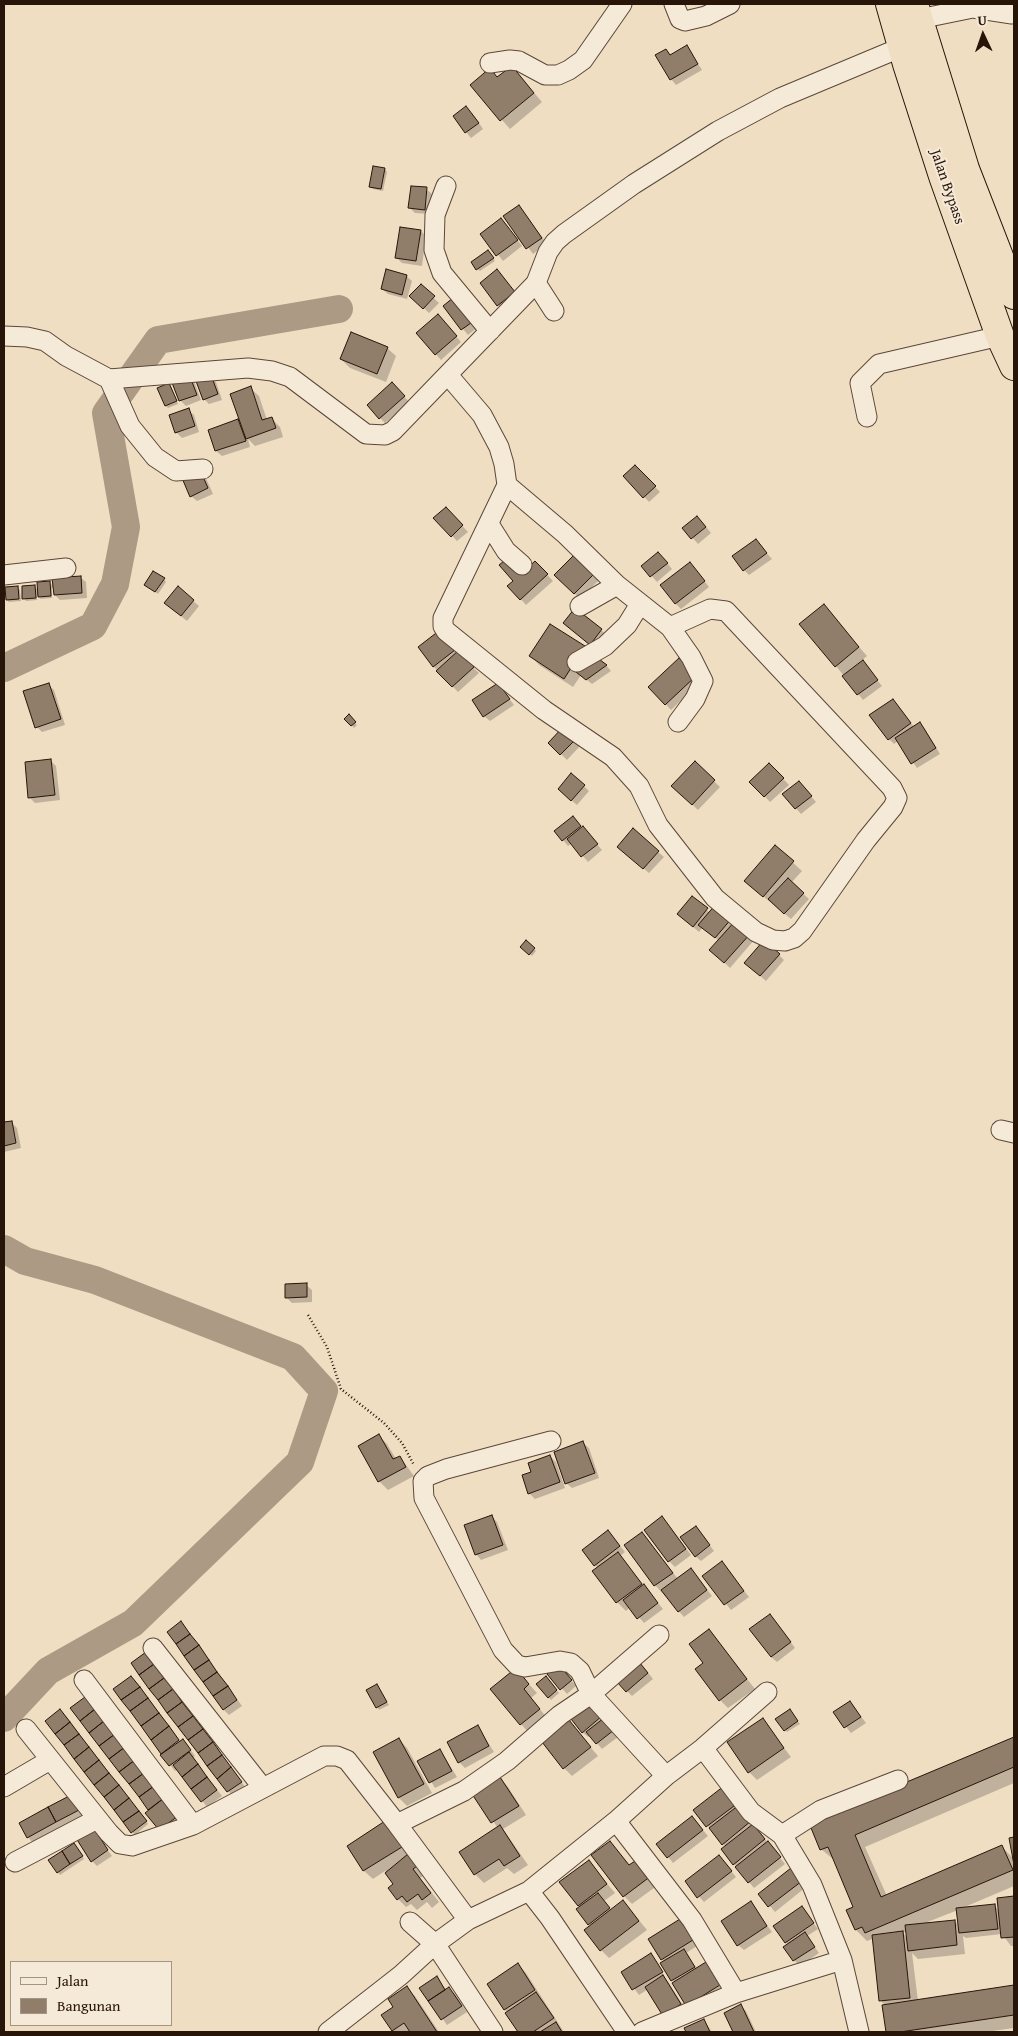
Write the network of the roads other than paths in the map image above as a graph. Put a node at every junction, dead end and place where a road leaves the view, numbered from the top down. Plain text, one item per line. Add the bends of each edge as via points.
1 (622, 4) edge
2 (674, 4) edge
3 (730, 4) edge
4 (890, 4) edge
5 (916, 11) edge
6 (1012, 14) dead end
7 (902, 47) junction
8 (490, 63) dead end
9 (446, 186) dead end
10 (536, 283) junction
11 (1014, 295) edge
12 (554, 311) dead end
13 (490, 331) junction
14 (4, 336) edge
15 (1000, 336) junction
16 (1014, 366) edge
17 (448, 375) junction
18 (115, 383) junction
19 (867, 417) dead end
20 (203, 469) dead end
21 (507, 485) junction
22 (489, 524) junction
23 (522, 564) dead end
24 (66, 568) dead end
25 (4, 575) edge
26 (617, 585) junction
27 (640, 604) junction
28 (580, 606) dead end
29 (670, 627) junction
30 (578, 662) dead end
31 (678, 722) dead end
32 (551, 1441) dead end
33 (659, 1635) dead end
34 (153, 1648) dead end
35 (84, 1680) dead end
36 (767, 1692) dead end
37 (591, 1694) junction
38 (26, 1729) dead end
39 (703, 1748) junction
40 (50, 1760) junction
41 (666, 1776) junction
42 (898, 1780) dead end
43 (4, 1787) edge
44 (263, 1788) junction
45 (97, 1818) junction
46 (616, 1821) junction
47 (397, 1824) junction
48 (193, 1825) junction
49 (782, 1835) junction
50 (15, 1862) dead end
51 (529, 1891) junction
52 (468, 1920) junction
53 (410, 1922) dead end
54 (436, 1944) junction
55 (842, 1960) junction
56 (736, 1992) junction
57 (328, 2032) edge
58 (493, 2032) edge
59 (627, 2032) edge
60 (642, 2032) edge
61 (859, 2032) edge

1 - 8 street via 583,60 558,75 545,75 519,61
2 - 3 street via 680,19 685,21 706,16
4 - 7 highway, Jalan Bypass
5 - 6 street via 973,8
5 - 11 highway, Jalan Bypass via 965,169
7 - 10 street via 780,98 634,184 555,242
7 - 15 highway, Jalan Bypass via 943,176
9 - 13 street via 435,215 434,250 442,274
10 - 12 street
10 - 13 street
13 - 17 street
14 - 18 street via 46,341
15 - 16 highway, Jalan Bypass
15 - 19 street via 879,364 860,383
17 - 18 street via 394,431 375,436 366,434 290,377 272,371 248,368
17 - 21 street via 482,415 499,447
18 - 20 street via 130,426 155,458 176,471
21 - 22 street
21 - 26 street via 565,534
22 - 23 street via 506,551
22 - 29 street via 443,618 446,631 544,710 613,757 639,786 658,825 715,898 756,932 772,940 794,938 893,807 896,793 726,612 710,609
24 - 25 street
26 - 27 street
26 - 28 street
27 - 29 street
27 - 30 street via 627,625 605,646
29 - 31 street via 703,681 695,699
32 - 37 street via 428,1476 423,1482 424,1498 510,1660 525,1668 560,1661 571,1663 580,1671
33 - 37 street
34 - 44 street
35 - 48 street
36 - 39 street
37 - 41 street
37 - 47 street via 560,1714 507,1761 464,1790
38 - 40 street
39 - 41 street
39 - 49 street via 751,1812
40 - 43 street
40 - 45 street
41 - 46 street
42 - 49 street via 822,1810
44 - 47 street via 324,1756 337,1756 347,1760
44 - 48 street
45 - 48 street via 120,1844 132,1846
45 - 50 street
46 - 51 street
46 - 56 street via 692,1920
47 - 52 street
49 - 55 street via 812,1885
51 - 52 street
51 - 59 street
52 - 54 street
53 - 54 street
54 - 57 street
54 - 58 street
55 - 56 street
55 - 61 street
56 - 60 street

